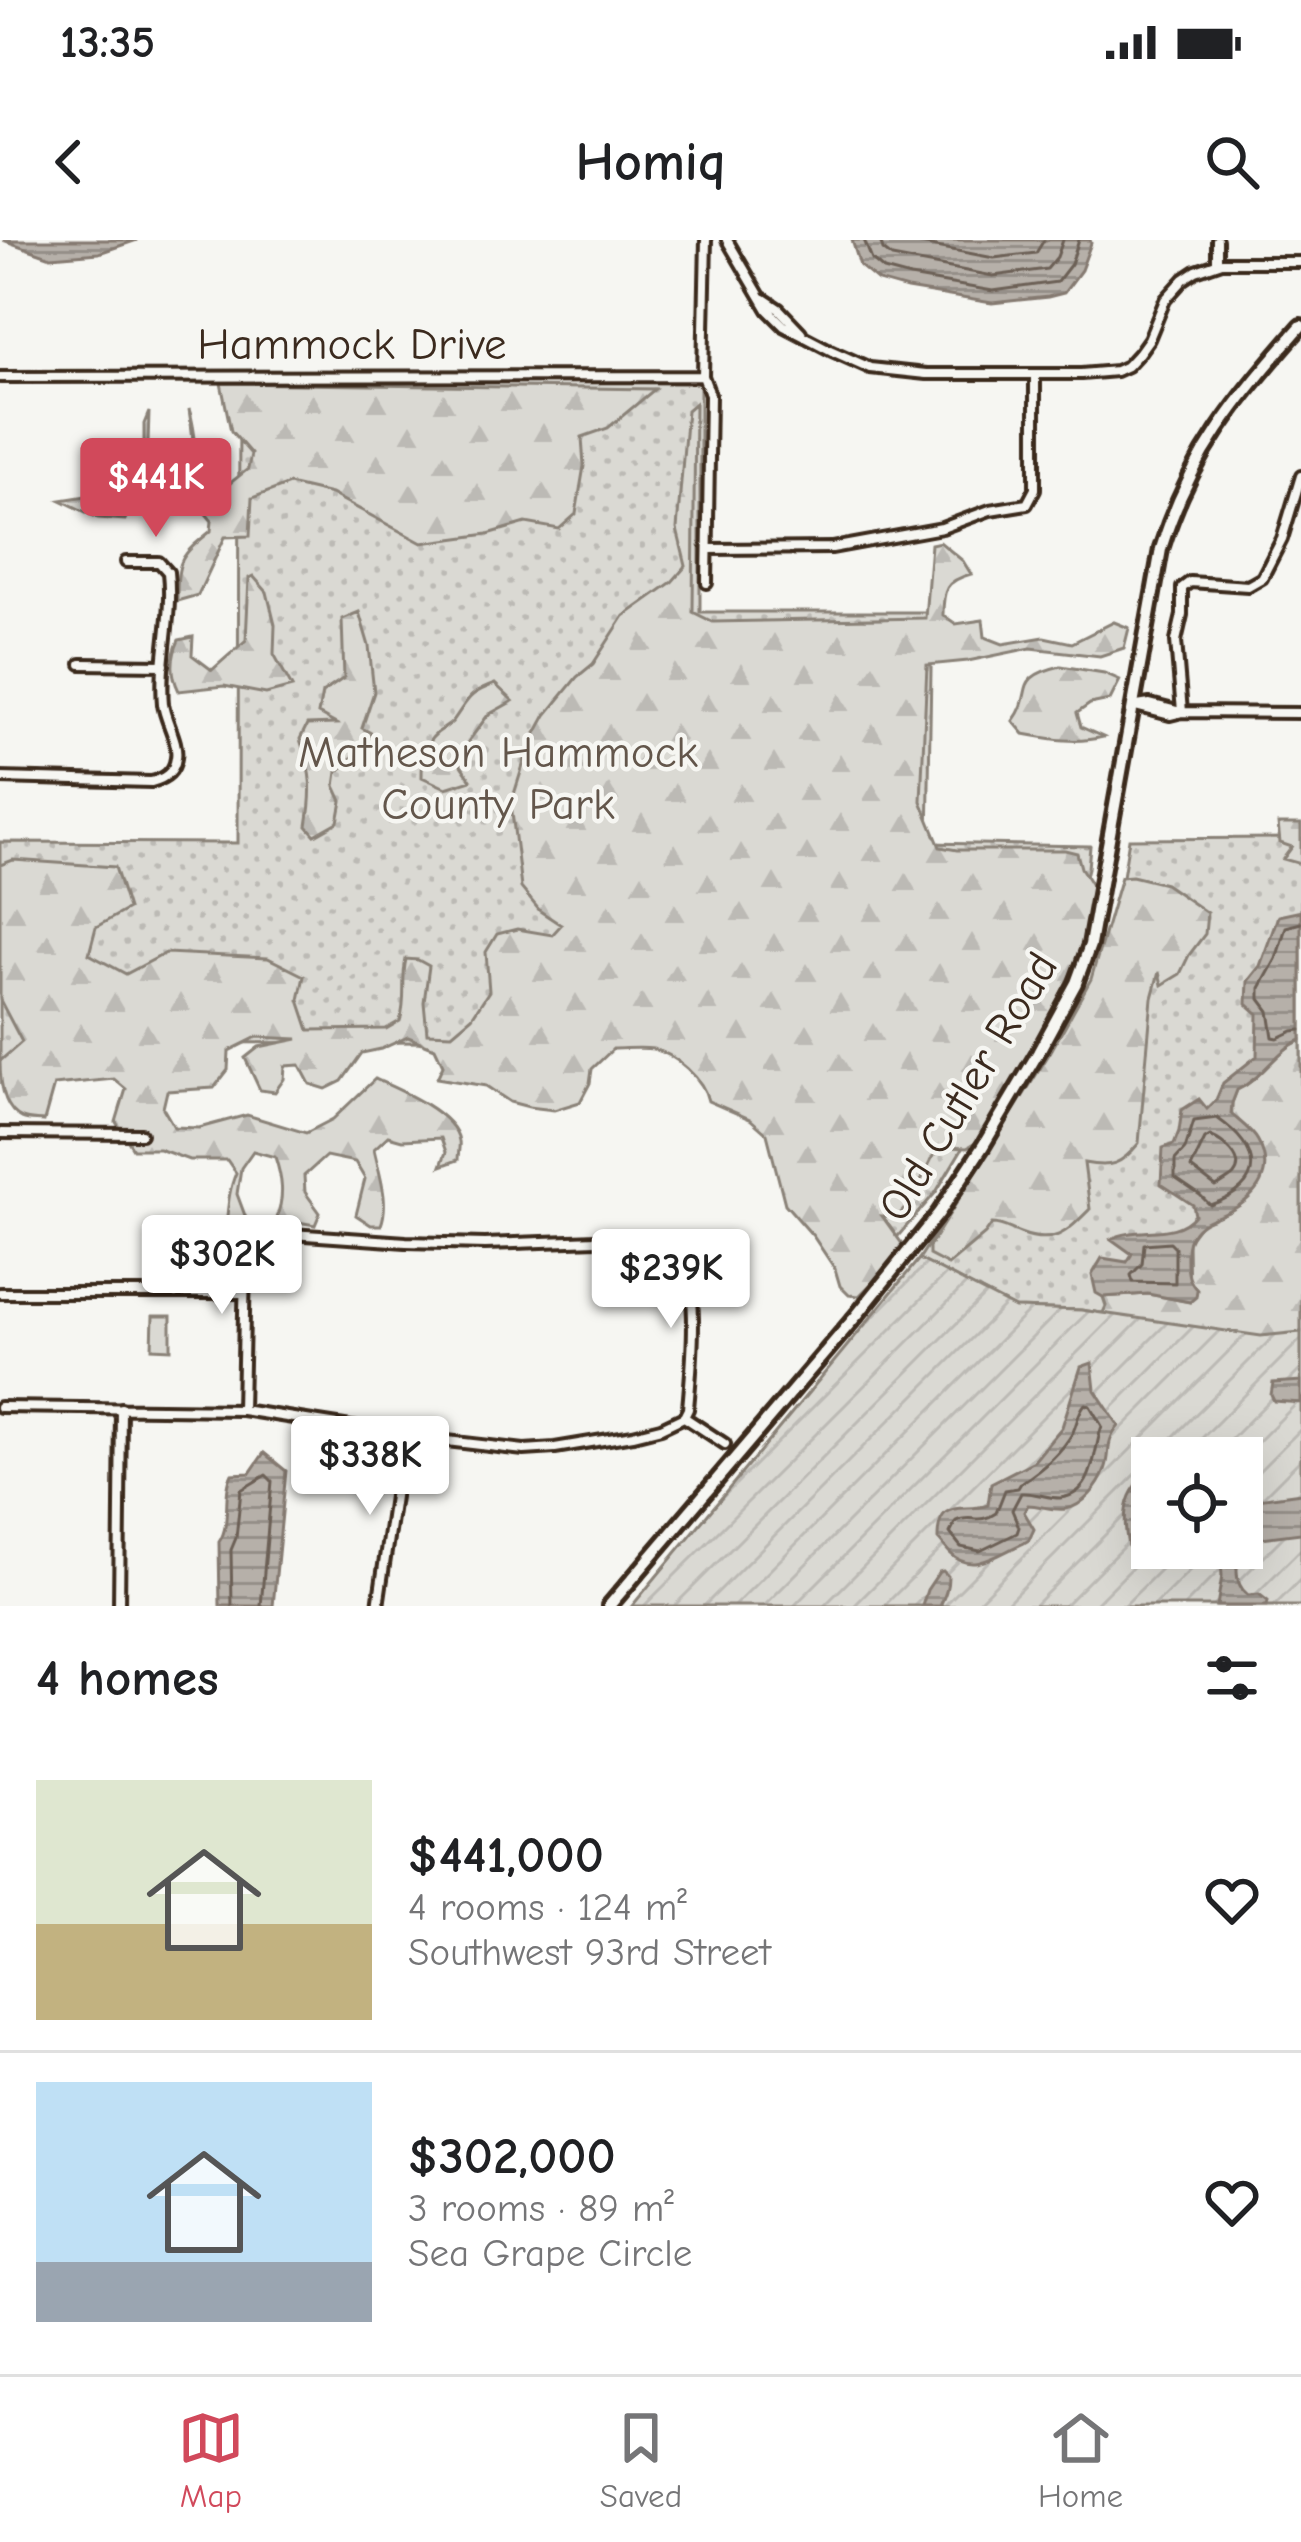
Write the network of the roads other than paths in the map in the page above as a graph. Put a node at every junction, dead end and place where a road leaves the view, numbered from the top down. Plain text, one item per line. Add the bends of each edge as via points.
1 (706, 240) edge
2 (727, 240) edge
3 (1217, 240) edge
4 (1301, 262) edge
5 (1217, 263) junction
6 (1301, 326) edge
7 (1035, 374) junction
8 (703, 376) junction
9 (0, 377) edge
10 (1301, 476) edge
11 (708, 549) junction
12 (126, 562) dead end
13 (707, 583) dead end
14 (81, 664) dead end
15 (164, 664) junction
16 (1135, 706) junction
17 (1182, 712) junction
18 (1301, 712) edge
19 (0, 780) edge
20 (0, 1133) edge
21 (141, 1134) dead end
22 (0, 1293) edge
23 (244, 1293) junction
24 (0, 1407) edge
25 (121, 1408) junction
26 (242, 1410) junction
27 (683, 1417) junction
28 (403, 1435) junction
29 (725, 1444) dead end
30 (119, 1606) edge
31 (378, 1606) edge
32 (609, 1606) edge

1 - 8 street
2 - 7 street via 764,299 832,352 883,371
3 - 5 street
4 - 5 street
5 - 7 street via 1176,286 1145,345 1122,369
6 - 16 main road, Old Cutler Road via 1220,424 1183,488 1161,549
7 - 11 street via 1035,489 1028,503 832,548
8 - 9 street, Hammock Drive
8 - 11 street via 710,395
10 - 17 street via 1262,578 1248,586 1182,588
11 - 13 street
12 - 15 street via 166,568
14 - 15 street
15 - 19 street via 164,708 176,750 162,778
16 - 17 street
16 - 32 main road, Old Cutler Road via 1084,963 993,1130 914,1247
17 - 18 street
20 - 21 street
22 - 23 street
23 - 26 street
23 - 27 street via 246,1259 254,1240 268,1234 673,1244 692,1311
24 - 25 street
25 - 26 street
25 - 30 street
26 - 28 street
27 - 28 street via 644,1433 547,1449
27 - 29 street
28 - 31 street

